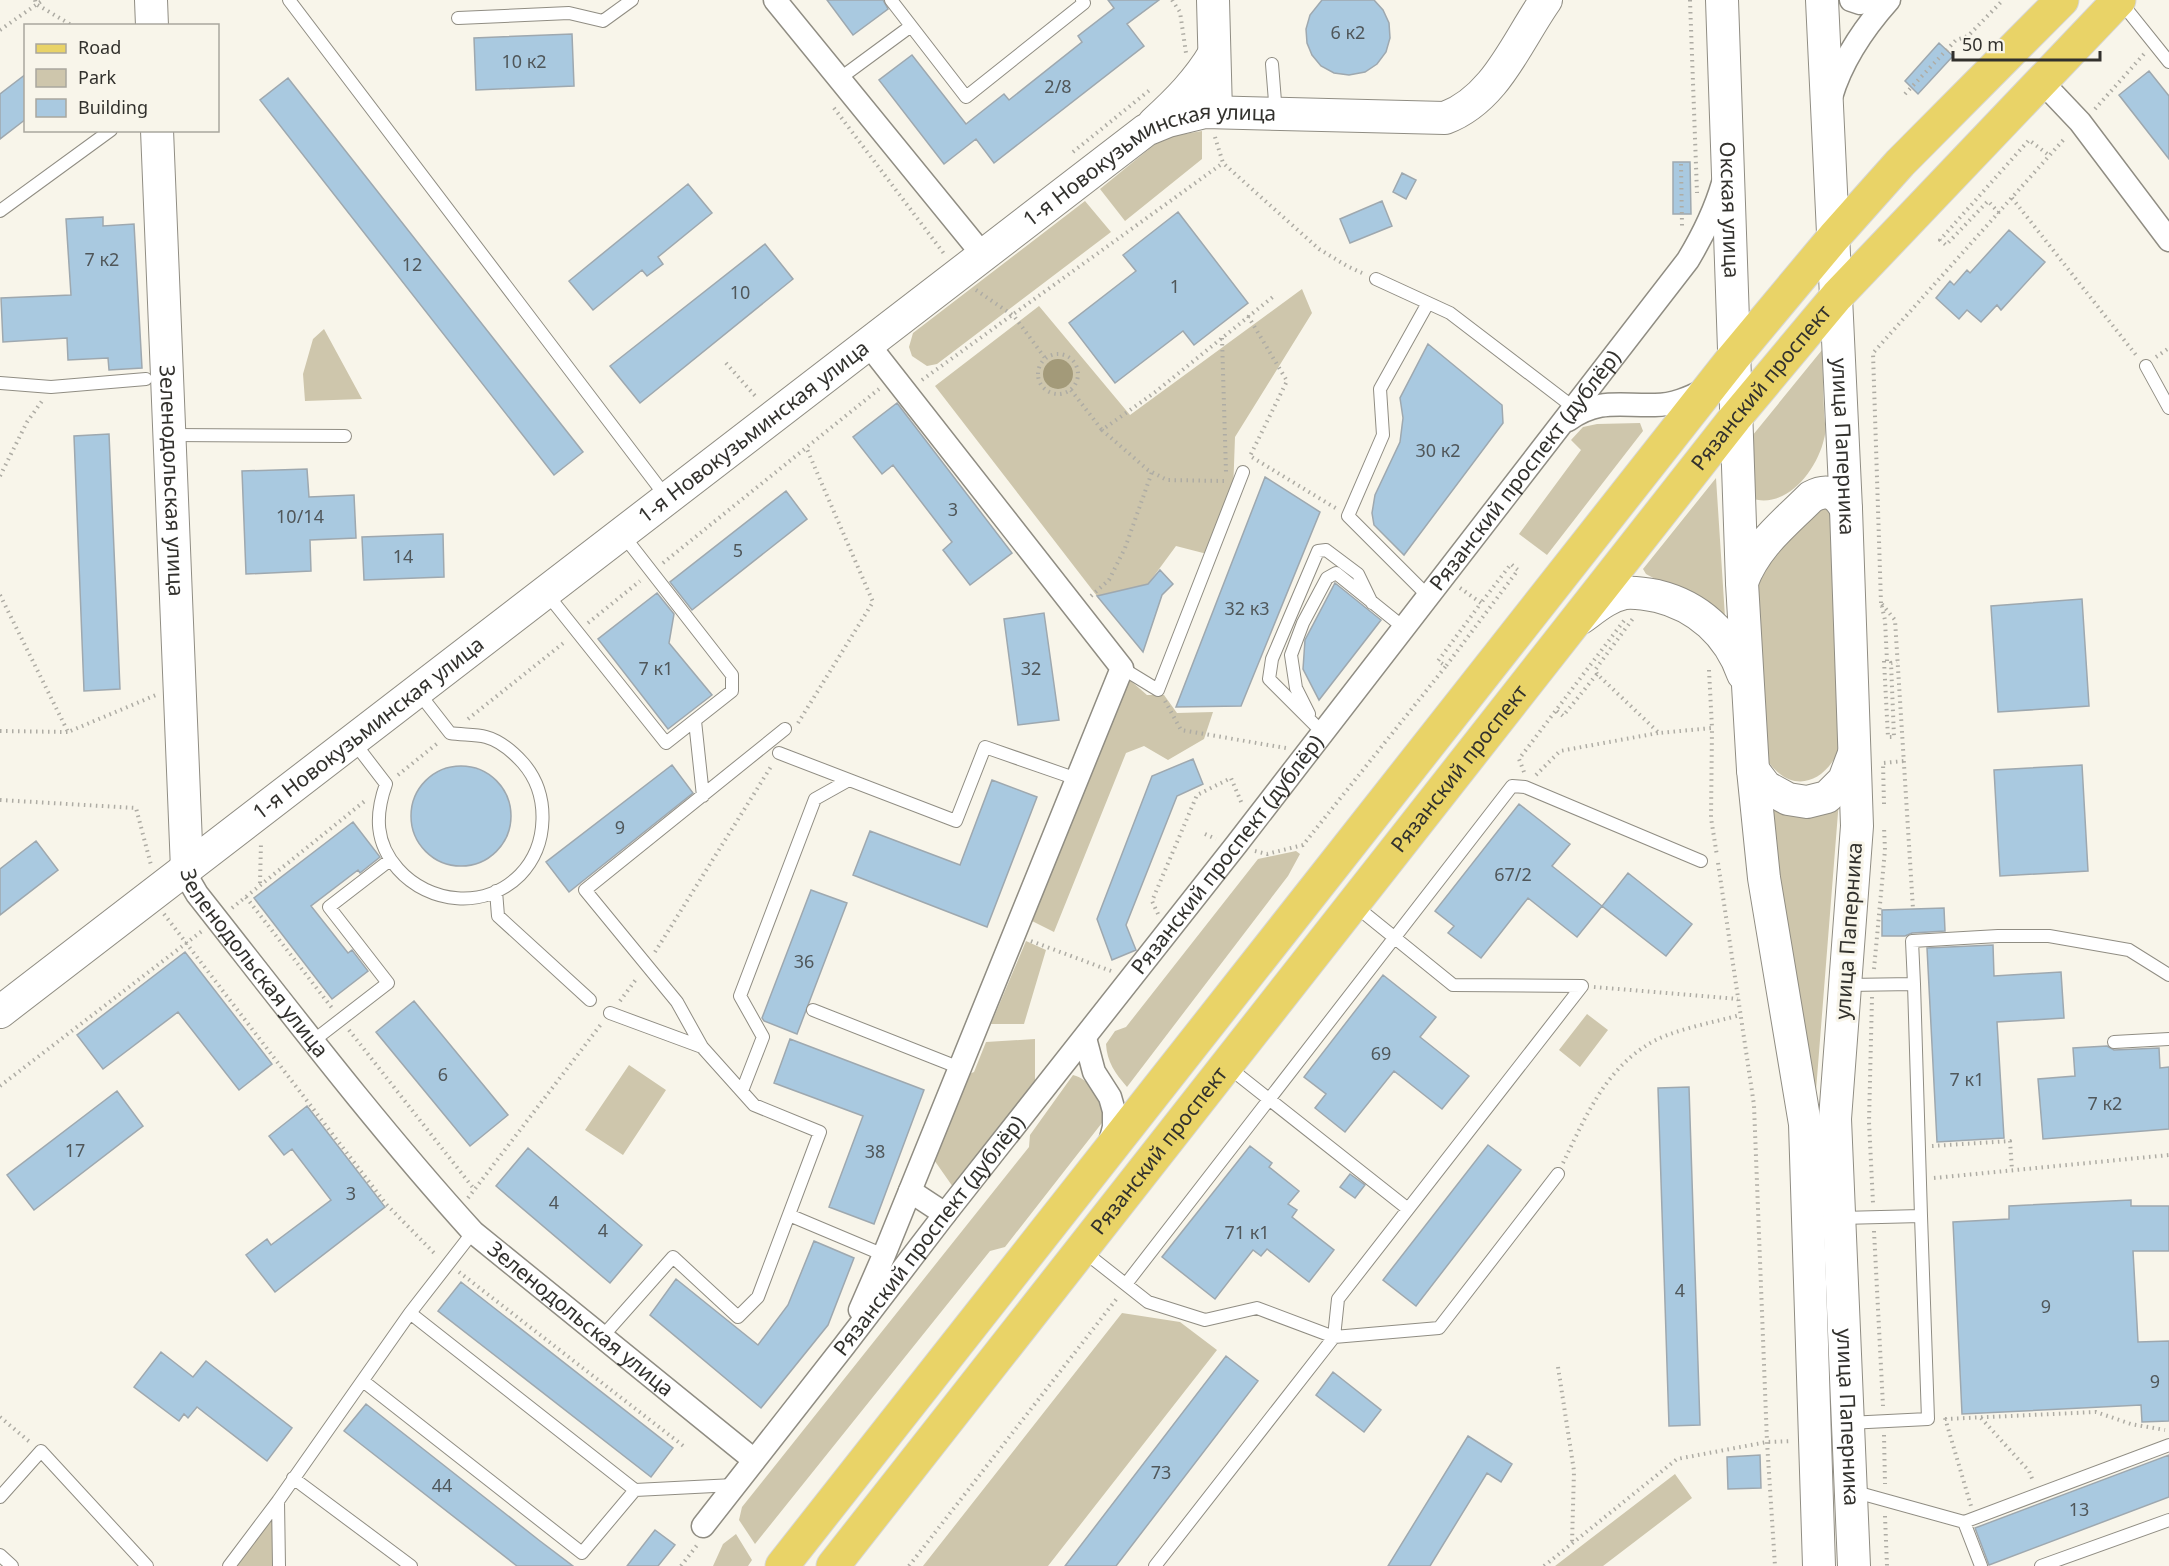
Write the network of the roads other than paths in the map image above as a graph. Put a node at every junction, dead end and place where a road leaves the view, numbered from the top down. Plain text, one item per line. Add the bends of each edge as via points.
1 (151, 0) edge
2 (289, 0) edge
3 (632, 0) edge
4 (775, 0) edge
5 (891, 0) edge
6 (1082, 0) edge
7 (1822, 0) edge
8 (1851, 0) edge
9 (1874, 0) edge
10 (1889, 0) edge
11 (2062, 0) edge
12 (2119, 0) edge
13 (1545, 2) edge
14 (1199, 4) edge
15 (1721, 8) edge
16 (458, 18) dead end
17 (152, 24) edge
18 (911, 26) junction
19 (1203, 55) junction
20 (2169, 62) edge
21 (1272, 64) dead end
22 (839, 79) junction
23 (2042, 82) junction
24 (1827, 110) junction
25 (1216, 112) junction
26 (1276, 115) junction
27 (1146, 130) junction
28 (108, 132) edge
29 (157, 132) edge
30 (1728, 167) junction
31 (0, 211) edge
32 (1834, 237) junction
33 (2169, 240) edge
34 (976, 246) junction
35 (1376, 279) road end
36 (1836, 296) junction
37 (1428, 303) junction
38 (868, 344) junction
39 (1733, 358) junction
40 (2146, 366) road end
41 (146, 379) dead end
42 (0, 383) edge
43 (1709, 388) junction
44 (2169, 408) edge
45 (1567, 416) junction
46 (1735, 418) junction
47 (171, 435) junction
48 (345, 436) dead end
49 (1243, 472) dead end
50 (668, 499) junction
51 (1846, 508) junction
52 (622, 534) junction
53 (1742, 582) junction
54 (546, 593) junction
55 (1428, 596) junction
56 (1372, 603) junction
57 (1573, 624) junction
58 (1403, 627) junction
59 (1122, 668) junction
60 (1749, 691) junction
61 (418, 692) junction
62 (695, 721) junction
63 (785, 729) dead end
64 (1318, 729) junction
65 (353, 741) junction
66 (779, 753) road end
67 (1853, 756) junction
68 (1753, 770) junction
69 (1077, 779) junction
70 (849, 780) junction
71 (703, 796) junction
72 (390, 860) junction
73 (1701, 861) dead end
74 (187, 869) junction
75 (496, 891) junction
76 (1352, 904) junction
77 (1395, 938) junction
78 (2169, 975) edge
79 (1914, 984) junction
80 (1859, 985) junction
81 (590, 1000) dead end
82 (813, 1010) dead end
83 (0, 1012) edge
84 (610, 1013) road end
85 (1084, 1038) junction
86 (2169, 1039) edge
87 (313, 1041) junction
88 (2114, 1042) dead end
89 (702, 1047) junction
90 (1226, 1065) junction
91 (960, 1068) junction
92 (742, 1091) junction
93 (1269, 1099) junction
94 (1107, 1152) junction
95 (1558, 1174) road end
96 (910, 1191) junction
97 (1408, 1209) junction
98 (945, 1214) junction
99 (789, 1215) junction
100 (1921, 1216) junction
101 (1839, 1218) junction
102 (473, 1232) junction
103 (1082, 1250) junction
104 (884, 1255) junction
105 (1126, 1284) junction
106 (410, 1313) junction
107 (1334, 1336) junction
108 (602, 1337) junction
109 (844, 1346) junction
110 (363, 1381) junction
111 (1848, 1423) junction
112 (2169, 1445) edge
113 (754, 1460) junction
114 (293, 1478) junction
115 (734, 1485) junction
116 (635, 1490) junction
117 (1851, 1491) junction
118 (0, 1497) edge
119 (278, 1501) junction
120 (2169, 1520) edge
121 (1964, 1522) junction
122 (703, 1526) dead end
123 (0, 1555) edge
124 (12, 1566) edge
125 (147, 1566) edge
126 (230, 1566) edge
127 (279, 1566) edge
128 (411, 1566) edge
129 (782, 1566) edge
130 (833, 1566) edge
131 (1155, 1566) edge
132 (1820, 1566) edge
133 (1854, 1566) edge
134 (1981, 1566) edge
135 (2041, 1566) edge

1 - 17 main road
2 - 50 lane
3 - 16 lane via 603,21 569,13
4 - 22 street
5 - 18 lane
6 - 18 lane via 1084,3 966,97
7 - 24 main road
8 - 9 street
10 - 24 street via 1859,38 1834,85
11 - 32 main road, Рязанский проспект via 1900,163
12 - 20 lane
12 - 23 main road, Рязанский проспект
13 - 26 main road, 1-я Новокузьминская улица via 1486,90 1445,118
14 - 19 main road
15 - 30 main road, Окская улица
18 - 22 lane
19 - 25 main road
19 - 27 main road via 1203,74
21 - 26 lane
22 - 34 street
23 - 33 street via 2080,122
23 - 36 main road, Рязанский проспект
24 - 32 main road
25 - 26 main road, 1-я Новокузьминская улица
25 - 27 main road, 1-я Новокузьминская улица via 1195,114
27 - 34 main road, 1-я Новокузьминская улица
28 - 31 lane
29 - 47 main road, Зеленодольская улица
30 - 39 main road, Окская улица
30 - 45 street, Рязанский проспект (дублёр) via 1717,204 1688,260
32 - 36 main road
32 - 39 main road, Рязанский проспект
34 - 38 main road, 1-я Новокузьминская улица
35 - 37 lane
36 - 46 main road, Рязанский проспект
36 - 51 main road, улица Паперника
37 - 45 lane via 1450,313
37 - 55 lane via 1380,389 1383,435 1348,516
38 - 50 main road, 1-я Новокузьминская улица
38 - 59 street
39 - 43 main road, Рязанский проспект
39 - 46 main road, Окская улица
40 - 44 lane
41 - 42 lane via 51,387
43 - 45 street via 1671,404 1595,405
43 - 94 main road, Рязанский проспект
45 - 55 street, Рязанский проспект (дублёр)
46 - 53 main road, улица Паперника
46 - 57 main road, Рязанский проспект
47 - 48 lane
47 - 74 main road, Зеленодольская улица
49 - 59 lane via 1158,690
50 - 52 main road, 1-я Новокузьминская улица
51 - 53 main road via 1832,493 1821,492 1811,497 1762,545
51 - 67 main road, улица Паперника
52 - 54 main road, 1-я Новокузьминская улица
52 - 62 lane via 732,675 732,691
53 - 60 main road, улица Паперника
54 - 61 main road, 1-я Новокузьминская улица
54 - 62 lane via 666,743
55 - 58 street, Рязанский проспект (дублёр)
56 - 58 lane
56 - 64 lane via 1336,573 1327,578 1303,622 1291,655 1296,688
56 - 64 lane via 1359,574 1326,550 1318,551 1272,659 1269,679
57 - 60 main road via 1607,599 1627,593 1664,598 1687,607 1713,625 1737,658
57 - 76 main road, Рязанский проспект
58 - 64 street, Рязанский проспект (дублёр)
59 - 69 street
60 - 68 main road, улица Паперника
61 - 65 main road, 1-я Новокузьминская улица
61 - 75 lane via 450,733 487,737 512,751 531,772 542,799 543,828 536,851 519,875
62 - 71 lane
63 - 71 lane
64 - 85 street, Рязанский проспект (дублёр) via 1236,845
65 - 72 lane via 386,784 378,804 379,833
65 - 74 main road, 1-я Новокузьминская улица
66 - 70 lane
67 - 68 main road via 1844,780 1827,797 1807,802 1788,799 1766,787
67 - 80 main road, улица Паперника
68 - 132 main road, улица Паперника via 1764,878 1805,1124
69 - 70 lane via 985,747 956,821
69 - 91 street
70 - 92 lane via 815,799 740,996 763,1036
71 - 89 lane via 585,890 677,1002
72 - 75 lane via 409,881 439,897 468,899
72 - 87 lane via 329,907 388,983
73 - 77 lane via 1525,787 1512,786
74 - 83 main road, 1-я Новокузьминская улица
74 - 87 street, Зеленодольская улица via 197,894
75 - 81 lane via 498,916
76 - 77 lane
76 - 90 main road, Рязанский проспект
77 - 93 lane
77 - 97 lane via 1453,985 1582,986
78 - 79 lane via 2129,950 2049,936 1998,936 1912,941
79 - 80 lane
79 - 100 lane
80 - 101 main road, улица Паперника via 1835,1119
82 - 91 lane
84 - 89 lane
85 - 94 street via 1094,1072 1110,1097 1114,1112
85 - 98 street, Рязанский проспект (дублёр)
86 - 88 lane
87 - 102 street, Зеленодольская улица via 442,1200
89 - 92 lane
90 - 93 lane
90 - 103 main road, Рязанский проспект
91 - 96 street
92 - 99 lane via 754,1105 820,1132
93 - 97 lane
93 - 105 lane
94 - 129 main road, Рязанский проспект
95 - 107 lane via 1439,1328
96 - 98 street
96 - 104 street
97 - 107 lane via 1338,1299
98 - 109 street, Рязанский проспект (дублёр)
99 - 104 lane
99 - 108 lane via 758,1298 738,1317 673,1257
100 - 101 lane
100 - 111 lane via 1928,1419
101 - 111 main road, улица Паперника
102 - 106 lane
102 - 108 street, Зеленодольская улица
103 - 105 lane
103 - 130 main road, Рязанский проспект
104 - 109 street
105 - 107 lane via 1148,1302 1205,1320 1257,1308
106 - 110 lane
106 - 116 lane
107 - 131 lane
108 - 113 street, Зеленодольская улица
109 - 113 street, Рязанский проспект (дублёр)
110 - 114 lane
110 - 116 lane via 582,1553
111 - 117 main road, улица Паперника
112 - 121 lane
113 - 115 street, Рязанский проспект (дублёр)
114 - 119 lane
114 - 128 lane
115 - 116 lane
115 - 122 street, Рязанский проспект (дублёр)
117 - 121 lane
117 - 133 main road, улица Паперника
118 - 125 lane via 41,1451
119 - 126 lane
119 - 127 lane
120 - 135 lane
121 - 134 lane
123 - 124 lane

